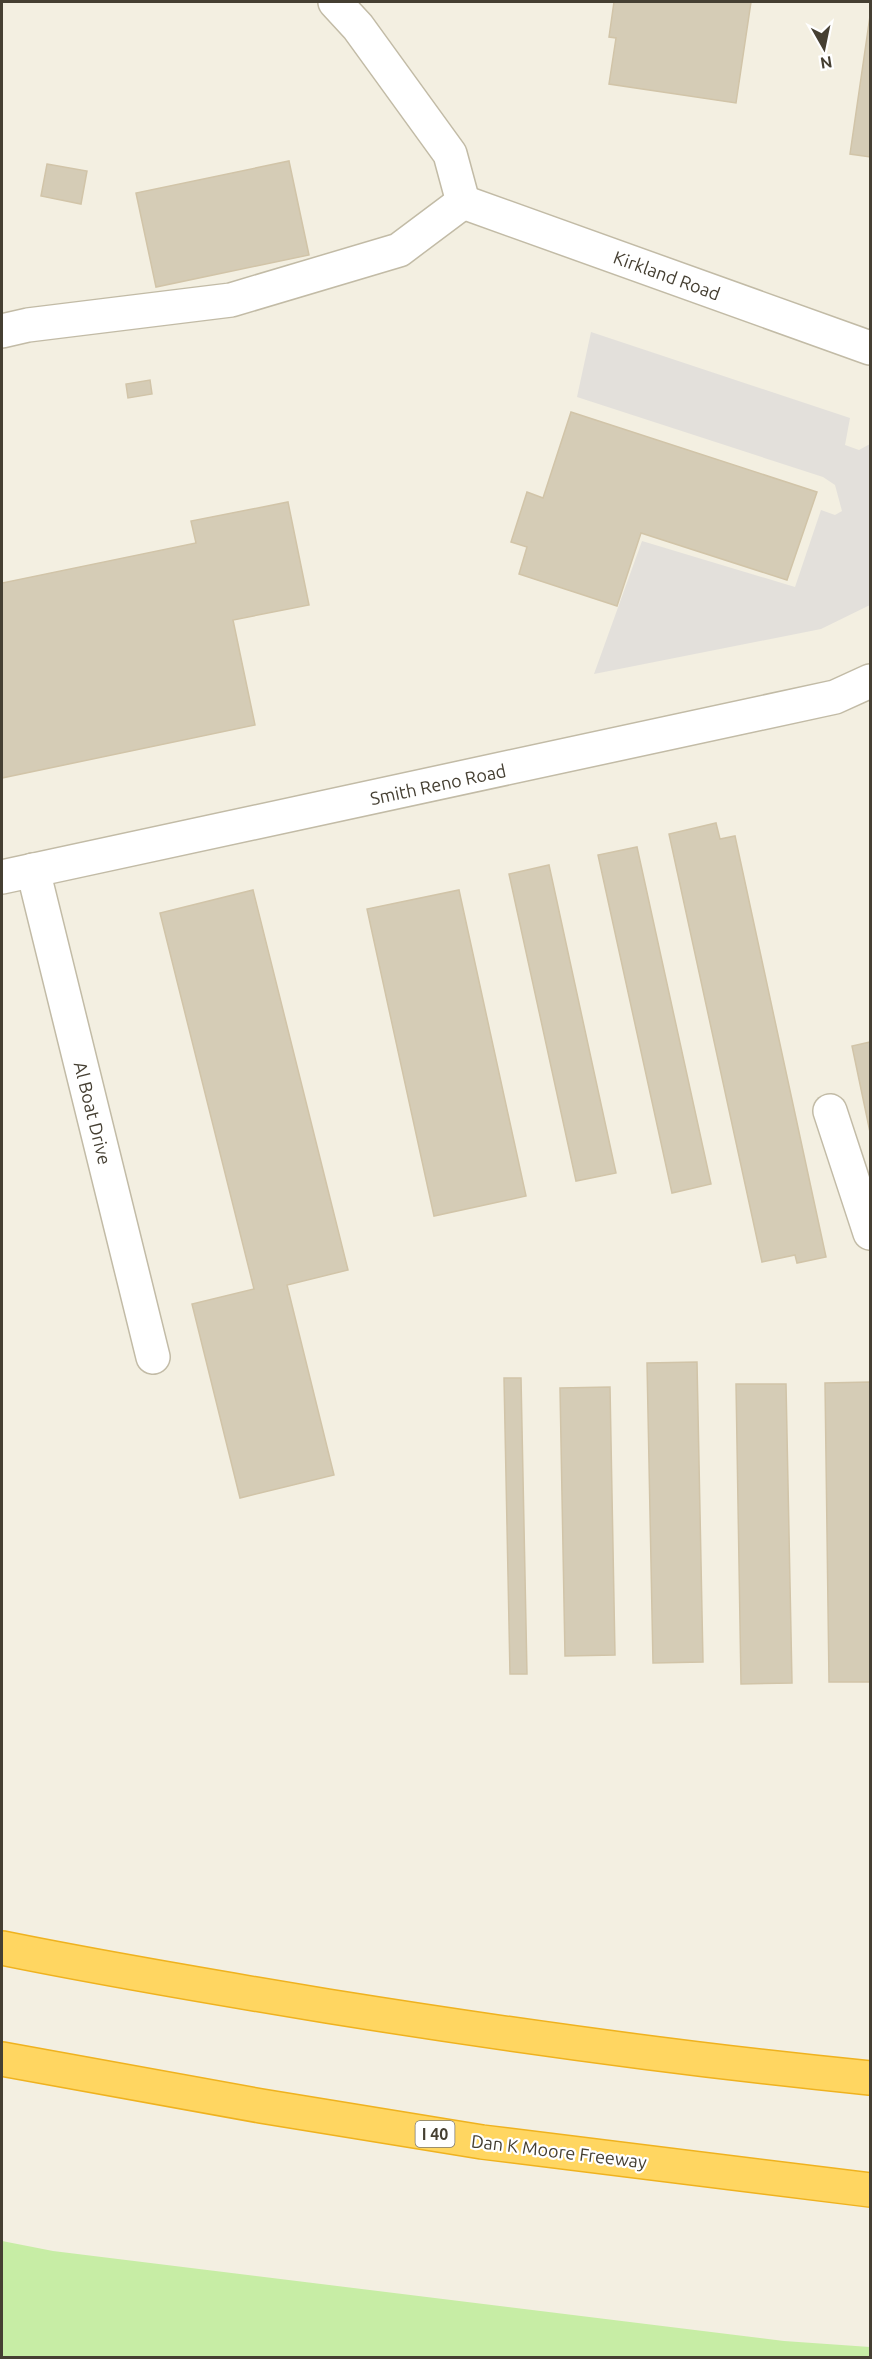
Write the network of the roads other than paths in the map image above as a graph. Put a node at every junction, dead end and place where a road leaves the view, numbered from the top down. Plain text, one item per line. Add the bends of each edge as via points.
1 (335, 2) edge
2 (463, 202) junction
3 (2, 331) edge
4 (870, 348) edge
5 (870, 681) edge
6 (33, 870) junction
7 (2, 876) edge
8 (830, 1111) dead end
9 (870, 1233) edge
10 (153, 1357) dead end
11 (2, 1948) edge
12 (2, 2059) edge
13 (870, 2078) edge
14 (870, 2190) edge

1 - 2 street via 358,27 450,154
2 - 3 street via 399,250 231,300
2 - 4 street, Kirkland Road
5 - 6 street, Smith Reno Road via 835,697
6 - 7 street, Smith Reno Road
6 - 10 street, Al Boat Drive
8 - 9 street
11 - 13 highway via 112,1971 513,2035
12 - 14 highway, Dan K Moore Freeway / I 40 via 482,2142

